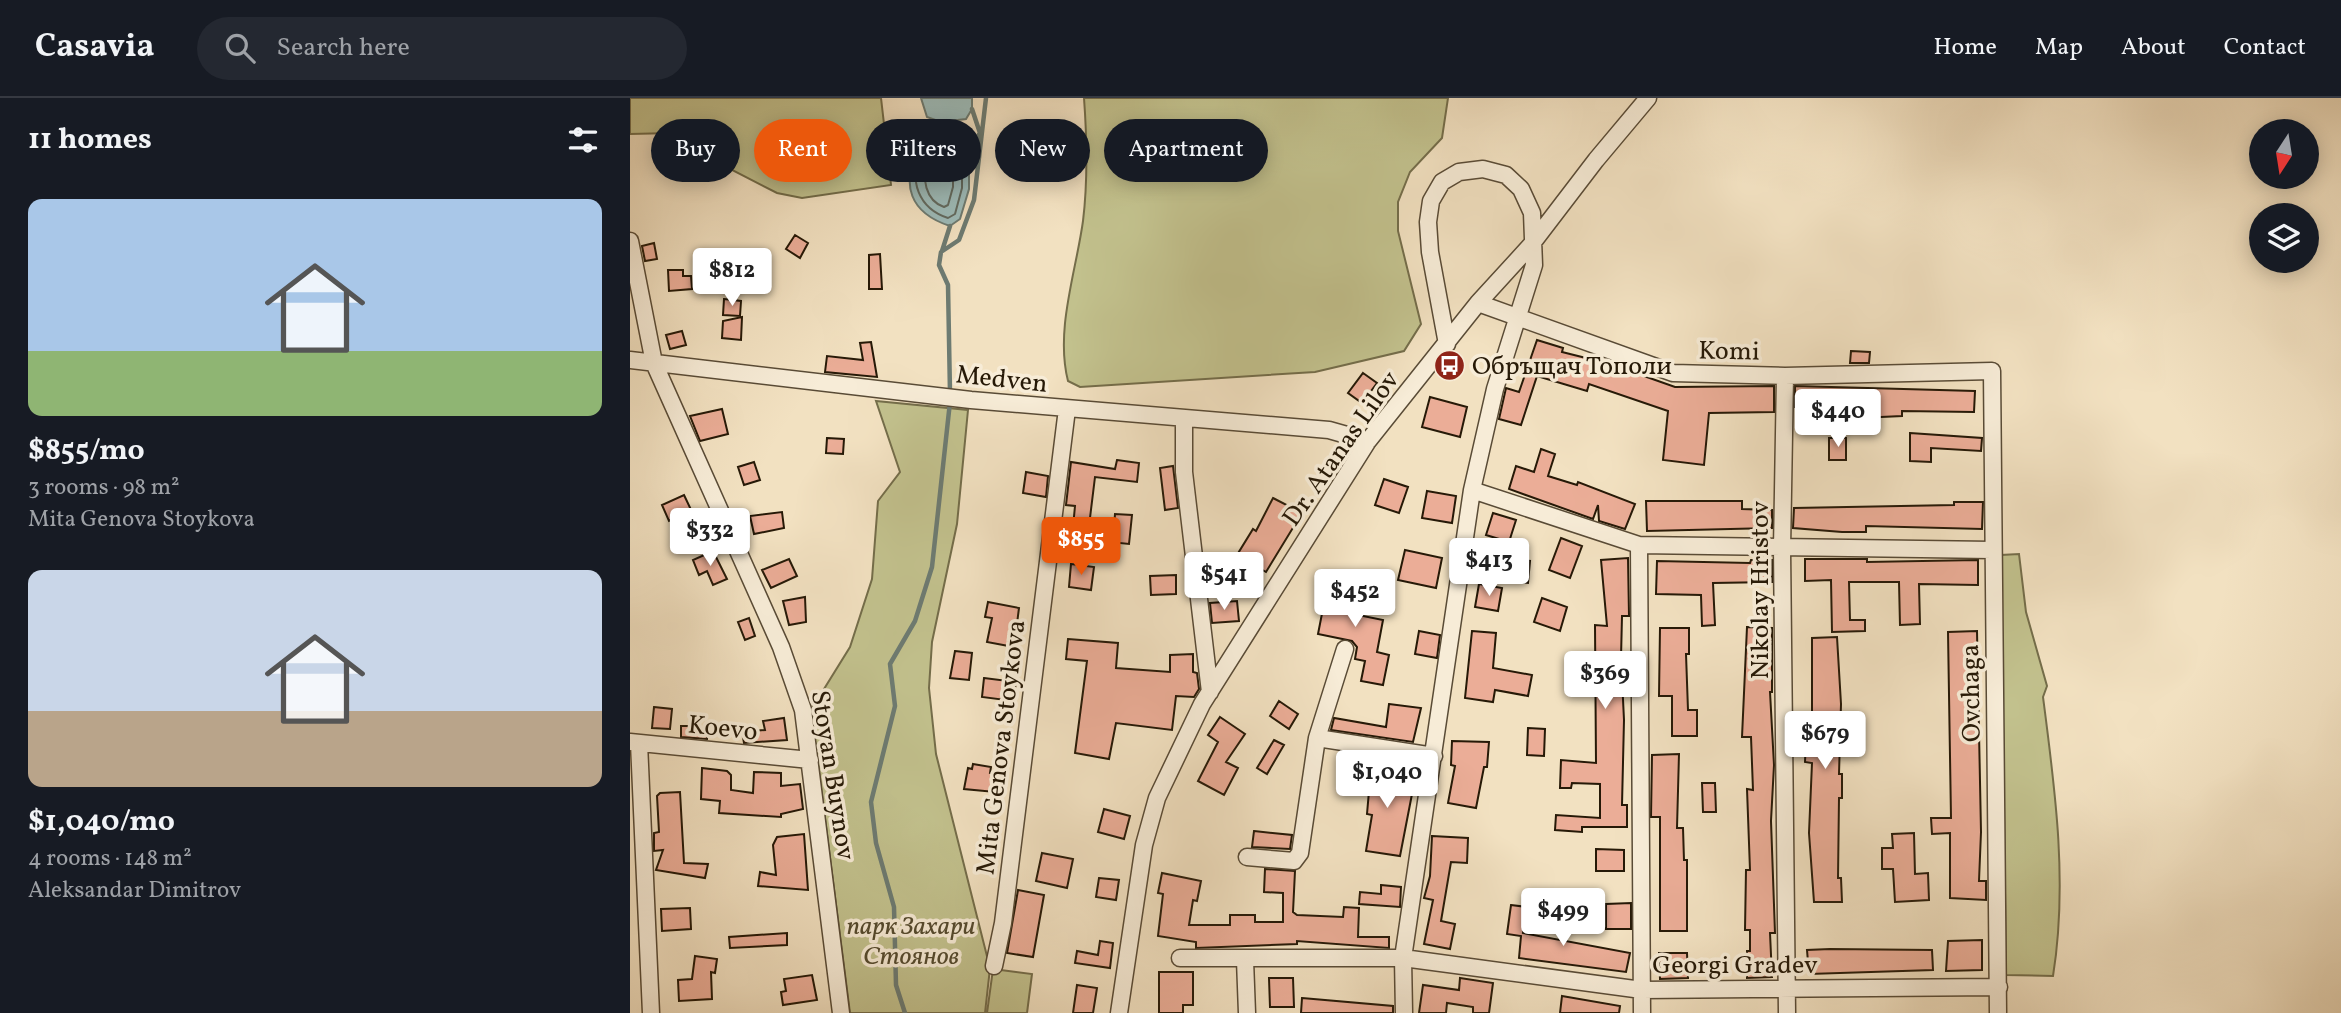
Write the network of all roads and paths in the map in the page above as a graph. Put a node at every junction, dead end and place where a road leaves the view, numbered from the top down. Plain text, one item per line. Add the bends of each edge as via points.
1 (1647, 98) edge
2 (630, 241) edge
3 (1531, 245) junction
4 (1478, 303) junction
5 (1517, 315) junction
6 (1447, 344) junction
7 (630, 360) edge
8 (654, 363) junction
9 (1992, 371) joint
10 (1785, 376) junction
11 (1067, 409) junction
12 (1185, 419) junction
13 (1368, 441) junction
14 (1472, 489) junction
15 (1639, 545) junction
16 (1783, 549) junction
17 (1992, 550) junction
18 (1346, 649) dead end
19 (1210, 692) junction
20 (1317, 738) junction
21 (634, 743) edge
22 (1434, 756) junction
23 (810, 760) junction
24 (1247, 857) dead end
25 (1180, 958) dead end
26 (1403, 958) junction
27 (1245, 960) junction
28 (995, 966) dead end
29 (1998, 987) junction
30 (1786, 989) junction
31 (1642, 990) junction
32 (651, 1013) edge
33 (841, 1013) edge
34 (1118, 1013) edge
35 (1247, 1013) edge
36 (1404, 1013) edge
37 (1642, 1013) edge
38 (1787, 1013) edge
39 (1998, 1013) edge

1 - 3 street, Dr. Atanas Lilov
2 - 8 street, Stoyan Buynov
3 - 4 street, Dr. Atanas Lilov
3 - 5 street via 1534,265
3 - 6 street via 1531,213 1521,188 1506,175 1483,169 1459,172 1442,182 1431,201 1428,222
4 - 5 street, Komi
4 - 6 street, Dr. Atanas Lilov
5 - 10 street, Komi via 1673,373
5 - 14 street
6 - 13 street, Dr. Atanas Lilov
7 - 8 street, Medven
8 - 11 street, Medven
8 - 23 street, Stoyan Buynov via 797,686
9 - 10 street, Komi
9 - 17 street, Ovchaga
10 - 16 street, Nikolay Hristov
11 - 12 street, Medven
11 - 28 street, Mita Genova Stoykova
12 - 13 street, Medven via 1329,430
12 - 19 street via 1184,472
13 - 19 street, Dr. Atanas Lilov
14 - 15 street
14 - 22 street
15 - 16 street
15 - 31 street
16 - 17 street
16 - 30 street, Nikolay Hristov
17 - 29 street, Ovchaga
18 - 20 street
19 - 34 street, Dr. Atanas Lilov via 1157,797 1134,896
20 - 22 street
20 - 24 street via 1300,853 1294,860
21 - 23 street, Koevo
21 - 32 street
22 - 26 street
23 - 33 street, Stoyan Buynov
25 - 27 street, Georgi Gradev
26 - 27 street, Georgi Gradev
26 - 31 street, Georgi Gradev
26 - 36 street
27 - 35 street
29 - 30 street, Georgi Gradev
29 - 39 street, Ovchaga
30 - 31 street, Georgi Gradev
30 - 38 street, Nikolay Hristov
31 - 37 street

